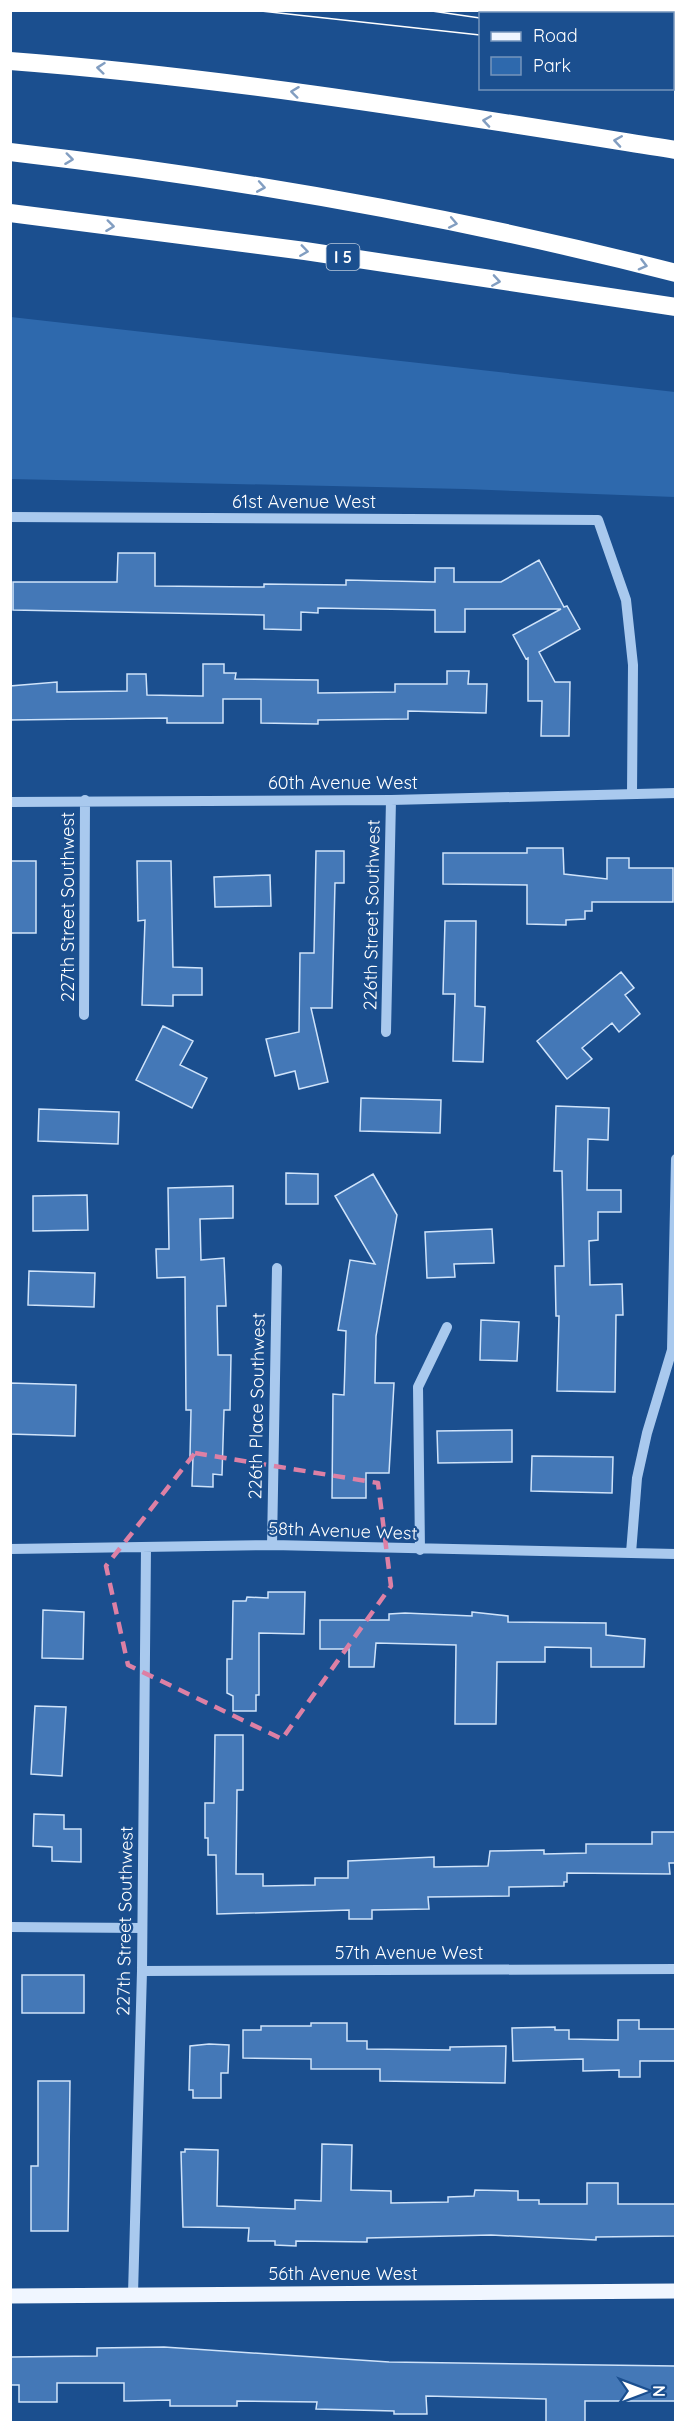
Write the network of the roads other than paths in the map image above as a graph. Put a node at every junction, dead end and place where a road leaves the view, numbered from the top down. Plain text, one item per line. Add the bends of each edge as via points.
1 (10, 61) edge
2 (675, 150) edge
3 (10, 152) edge
4 (10, 213) edge
5 (675, 273) edge
6 (675, 308) edge
7 (10, 517) edge
8 (675, 793) edge
9 (632, 794) junction
10 (85, 800) junction
11 (391, 800) junction
12 (10, 802) edge
13 (84, 1015) dead end
14 (386, 1032) dead end
15 (675, 1159) edge
16 (277, 1268) dead end
17 (447, 1327) dead end
18 (272, 1545) junction
19 (146, 1548) junction
20 (10, 1549) edge
21 (420, 1550) junction
22 (631, 1553) junction
23 (675, 1554) edge
24 (10, 1927) edge
25 (142, 1928) junction
26 (675, 1969) edge
27 (142, 1971) junction
28 (675, 2292) edge
29 (133, 2294) junction
30 (10, 2296) edge

2 -> 1 highway via 337,97
3 -> 5 highway via 148,168 328,199 577,248
4 -> 6 highway, I 5 via 305,251
7 - 9 street, 61st Avenue West via 598,520 627,610 633,664
8 - 9 street, 60th Avenue West
9 - 11 street, 60th Avenue West
10 - 11 street, 60th Avenue West
10 - 12 street, 60th Avenue West
10 - 13 street, 227th Street Southwest
11 - 14 street, 226th Street Southwest
15 - 22 street via 672,1350 637,1478
16 - 18 street, 226th Place Southwest
17 - 21 street via 418,1387
18 - 19 street, 58th Avenue West
18 - 21 street, 58th Avenue West
19 - 20 street, 58th Avenue West
19 - 25 street, 227th Street Southwest
21 - 22 street, 58th Avenue West
22 - 23 street, 58th Avenue West
24 - 25 street
25 - 27 street, 227th Street Southwest
26 - 27 street, 57th Avenue West
27 - 29 street, 227th Street Southwest
28 - 29 main road, 56th Avenue West
29 - 30 main road, 56th Avenue West

